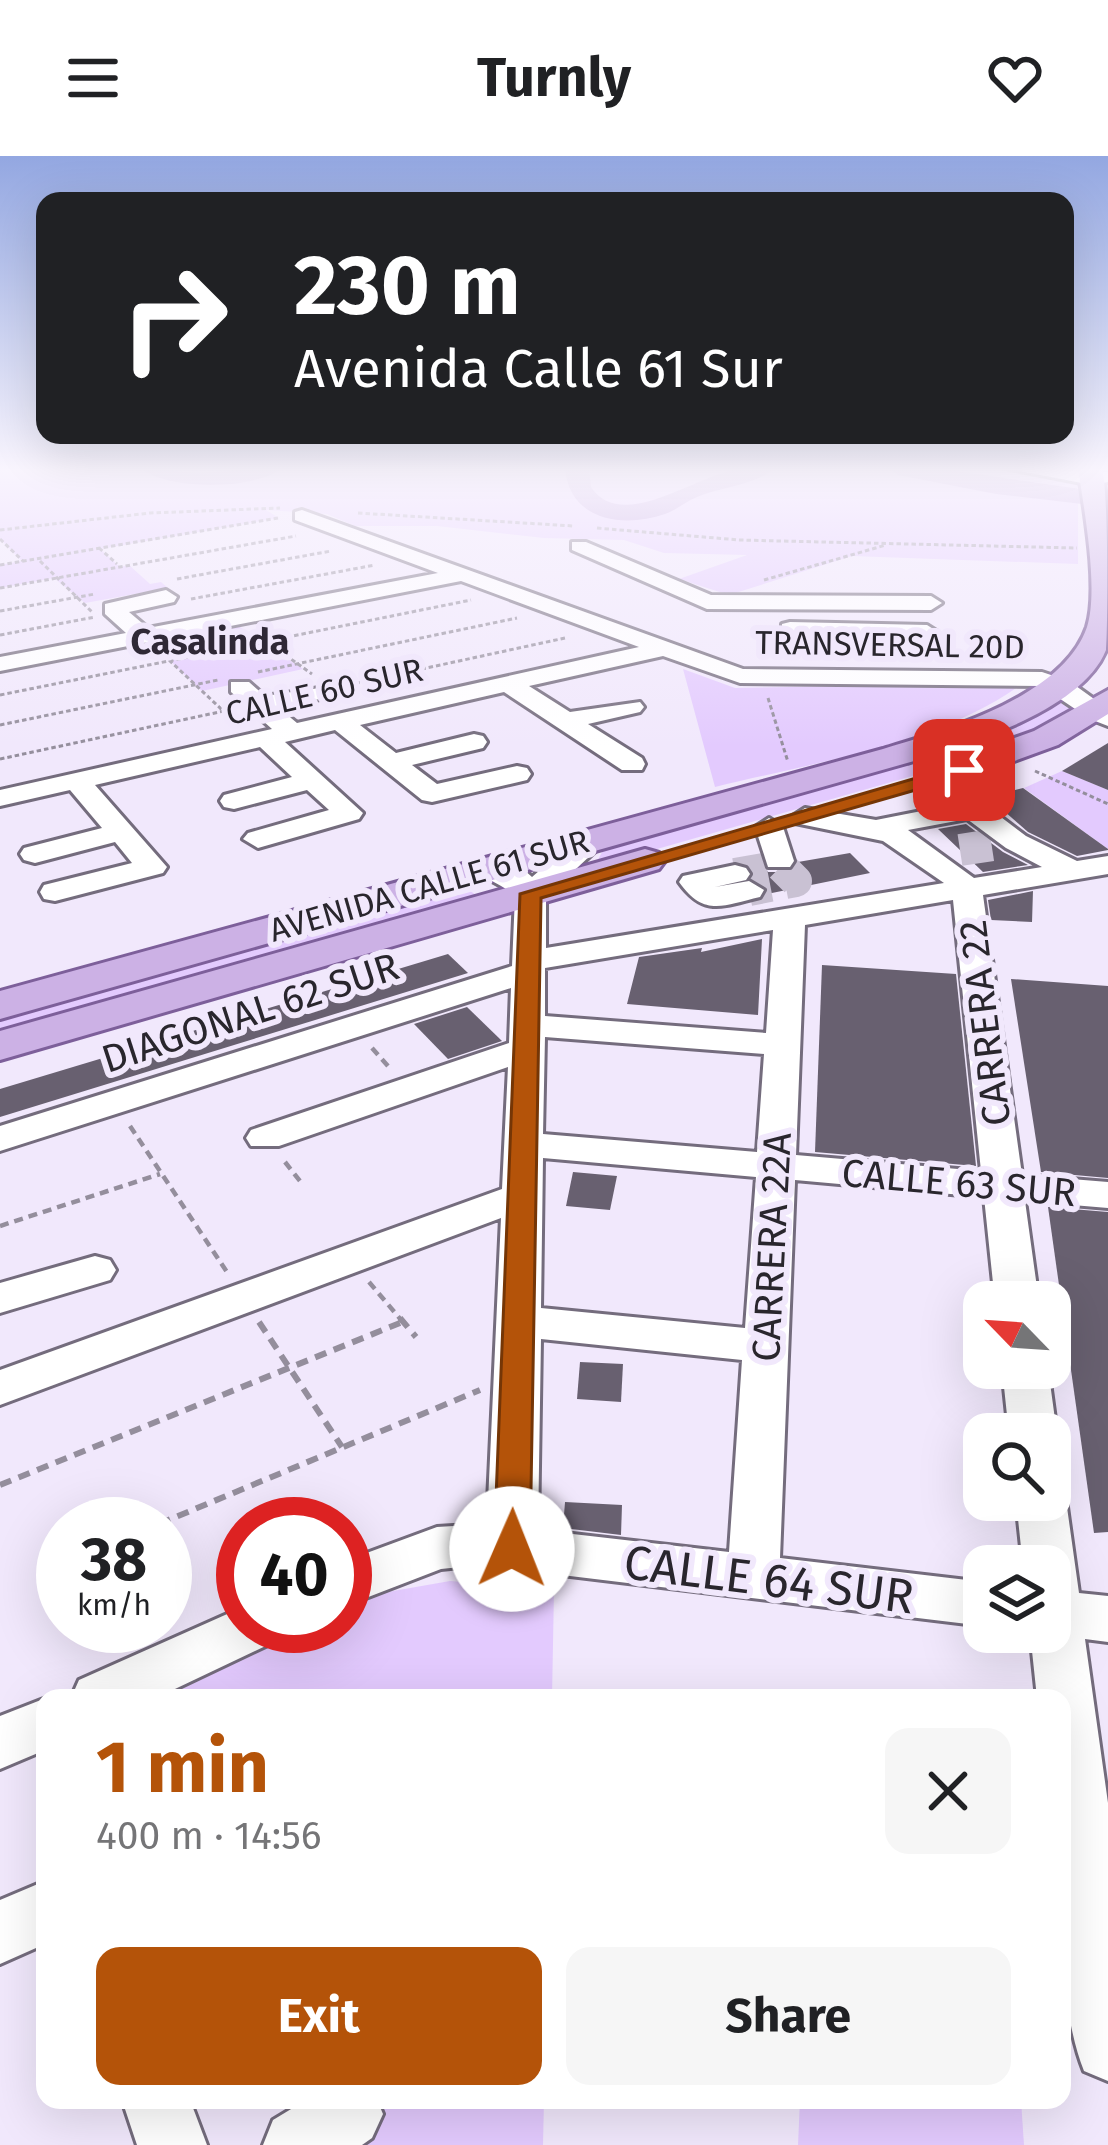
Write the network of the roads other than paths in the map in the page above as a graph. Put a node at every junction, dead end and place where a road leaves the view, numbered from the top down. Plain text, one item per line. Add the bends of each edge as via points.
1 (424, 561) edge
2 (617, 561) edge
3 (1101, 561) edge
4 (461, 574) junction
5 (707, 602) junction
6 (931, 603) dead end
7 (756, 628) dead end
8 (130, 630) junction
9 (927, 632) dead end
10 (662, 649) junction
11 (717, 649) junction
12 (0, 664) edge
13 (507, 683) junction
14 (1059, 683) junction
15 (324, 697) junction
16 (1103, 710) edge
17 (565, 721) junction
18 (270, 737) junction
19 (590, 737) junction
20 (496, 757) dead end
21 (632, 764) dead end
22 (964, 770) junction
23 (76, 781) junction
24 (0, 798) edge
25 (800, 800) junction
26 (972, 809) junction
27 (247, 820) dead end
28 (884, 827) junction
29 (592, 839) junction
30 (643, 862) junction
31 (1108, 866) edge
32 (490, 868) junction
33 (1072, 870) junction
34 (47, 872) dead end
35 (742, 882) tunnel mouth
36 (967, 888) junction
37 (530, 894) junction
38 (790, 916) junction
39 (528, 967) junction
40 (0, 1005) edge
41 (526, 1037) junction
42 (783, 1045) junction
43 (0, 1046) edge
44 (265, 1138) dead end
45 (0, 1139) edge
46 (523, 1144) junction
47 (776, 1166) junction
48 (1003, 1185) junction
49 (1108, 1195) edge
50 (522, 1196) junction
51 (95, 1270) dead end
52 (1014, 1281) edge
53 (1, 1295) edge
54 (519, 1322) junction
55 (766, 1346) junction
56 (0, 1388) edge
57 (512, 1549) junction
58 (372, 1574) edge
59 (752, 1577) junction
60 (963, 1602) edge
61 (216, 1644) edge
62 (1068, 1653) edge
63 (118, 1689) edge
64 (36, 1916) edge
65 (0, 1932) edge
66 (1108, 2047) edge
67 (159, 2109) edge
68 (172, 2145) edge

1 - 4 street
2 - 5 street
3 - 14 main road, AVENIDA CALLE 61 SUR via 1103,625
4 - 8 street via 233,619
4 - 10 street
5 - 6 street
5 - 11 street
7 - 9 street
8 - 8 street via 179,600 113,609
8 - 12 street
10 - 11 street
10 - 13 street, CALLE 60 SUR
11 - 14 street, TRANSVERSAL 20D via 763,679
13 - 15 street, CALLE 60 SUR
13 - 17 street
14 - 16 street
14 - 25 main road, AVENIDA CALLE 61 SUR via 1011,713
15 - 18 street, CALLE 60 SUR
15 - 18 street via 250,685
15 - 20 street via 400,769
16 - 22 main road, AVENIDA CALLE 61 SUR
17 - 19 street
17 - 19 street via 638,716
18 - 23 street, CALLE 60 SUR
18 - 27 street via 323,789
19 - 21 street
22 - 25 main road, AVENIDA CALLE 61 SUR
22 - 26 street
23 - 24 street, CALLE 60 SUR
23 - 34 street via 128,841
25 - 28 street
25 - 29 main road, AVENIDA CALLE 61 SUR
25 - 30 main road, AVENIDA CALLE 61 SUR via 774,844
26 - 28 street
26 - 33 street via 1007,843
28 - 36 street via 946,852
29 - 32 main road, AVENIDA CALLE 61 SUR
29 - 37 street
30 - 35 street via 694,881 708,898
30 - 37 main road, AVENIDA CALLE 61 SUR
31 - 33 street, DIAGONAL 62 SUR
32 - 37 street via 512,875
32 - 40 main road, AVENIDA CALLE 61 SUR
33 - 36 street, DIAGONAL 62 SUR
36 - 38 street, DIAGONAL 62 SUR
36 - 48 street, CARRERA 22
37 - 39 street
37 - 43 main road, AVENIDA CALLE 61 SUR
38 - 39 street, DIAGONAL 62 SUR
38 - 42 street, CARRERA 22A
39 - 41 street
39 - 45 street, DIAGONAL 62 SUR
41 - 42 street
41 - 44 street
41 - 46 street
42 - 47 street, CARRERA 22A
46 - 47 street, CALLE 63 SUR
46 - 50 street
47 - 48 street, CALLE 63 SUR
47 - 55 street, CARRERA 22A
48 - 49 street, CALLE 63 SUR
48 - 52 street, CARRERA 22
50 - 54 street
50 - 56 street
51 - 53 street
54 - 55 street
54 - 57 street
55 - 59 street, CARRERA 22A
57 - 58 street, CALLE 64 SUR via 437,1548
57 - 59 street, CALLE 64 SUR
59 - 60 street, CALLE 64 SUR
61 - 63 street
62 - 66 street
64 - 65 street
67 - 68 street

